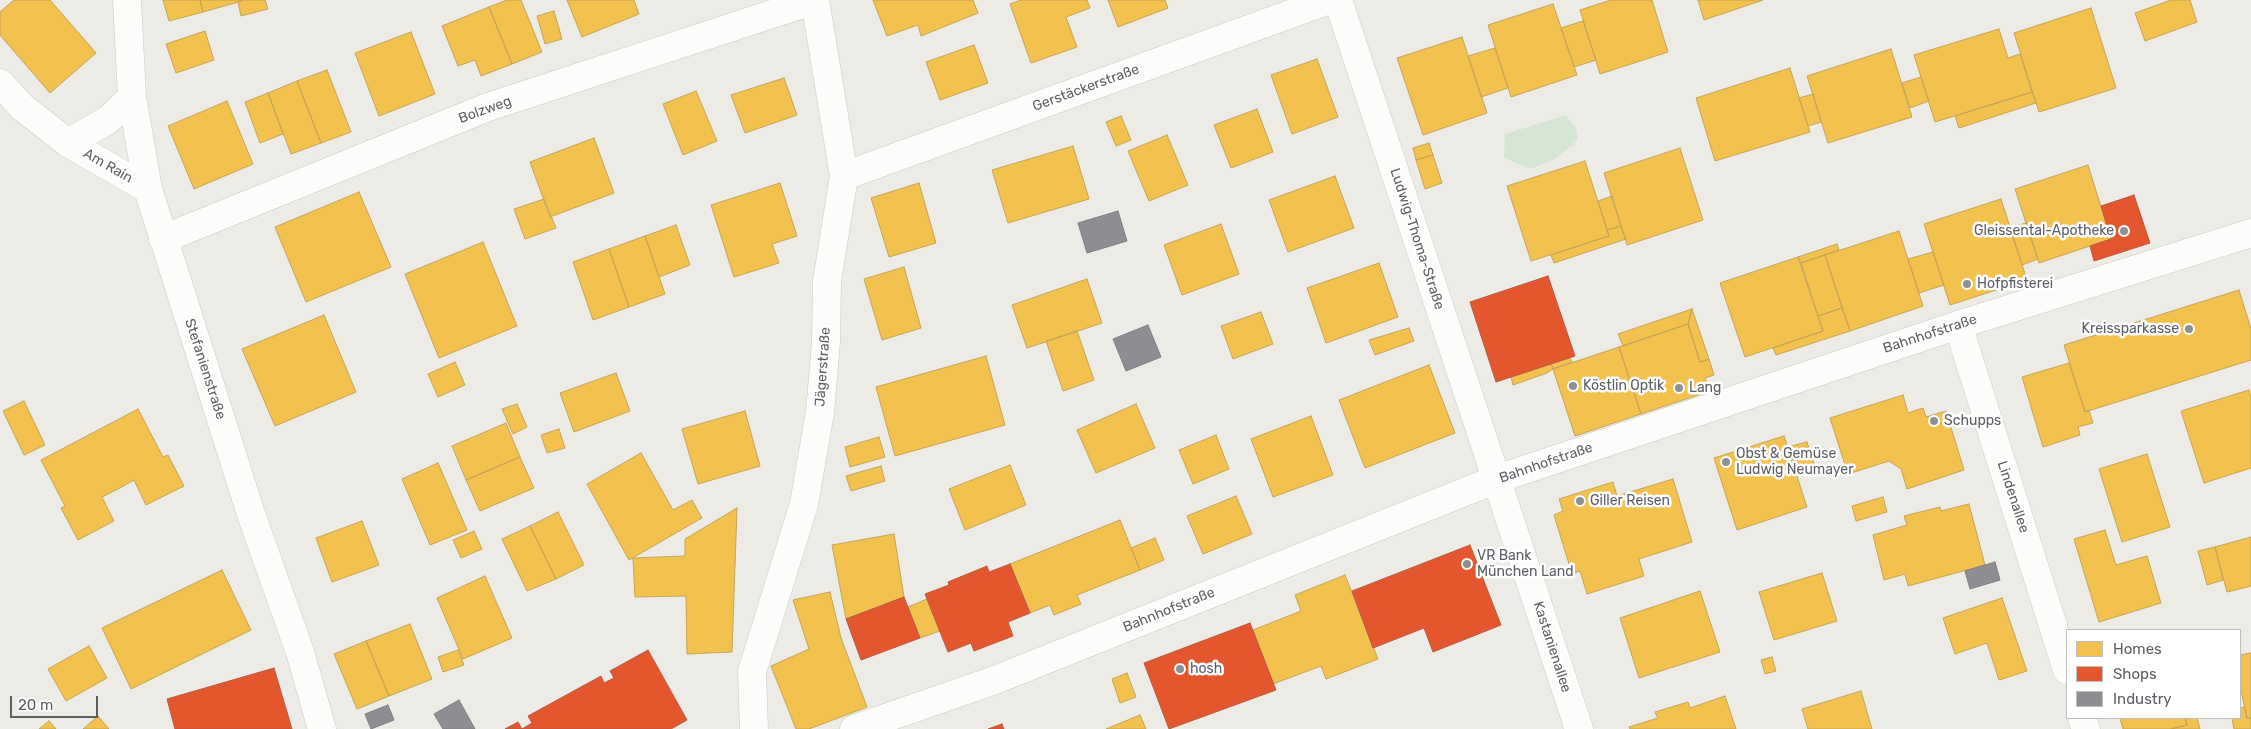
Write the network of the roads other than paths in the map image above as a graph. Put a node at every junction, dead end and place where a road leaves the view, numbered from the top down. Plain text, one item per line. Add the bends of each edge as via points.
1 (127, 0) edge
2 (815, 0) edge
3 (1329, 0) edge
4 (1338, 0) edge
5 (0, 83) edge
6 (132, 97) junction
7 (68, 143) junction
8 (844, 176) junction
9 (148, 189) junction
10 (2251, 234) edge
11 (163, 239) junction
12 (1958, 325) junction
13 (1497, 479) junction
14 (2066, 667) edge
15 (322, 729) edge
16 (754, 729) edge
17 (854, 729) edge
18 (1579, 729) edge

1 - 6 street, Stefanienstraße
2 - 8 street, Jägerstraße
2 - 11 street, Bolzweg via 488,107
3 - 8 street, Gerstäckerstraße
4 - 13 street, Ludwig-Thoma-Straße
5 - 7 street, Am Rain via 22,107
6 - 7 street, Am Rain via 108,120
6 - 9 street, Stefanienstraße
7 - 9 street, Am Rain
8 - 16 street, Jägerstraße via 827,280 820,412 804,504 752,672
9 - 11 street, Stefanienstraße
10 - 12 street, Bahnhofstraße
11 - 15 street, Stefanienstraße via 300,652
12 - 13 street, Bahnhofstraße
12 - 14 street, Lindenallee
13 - 17 street, Bahnhofstraße via 995,680
13 - 18 street, Kastanienallee

